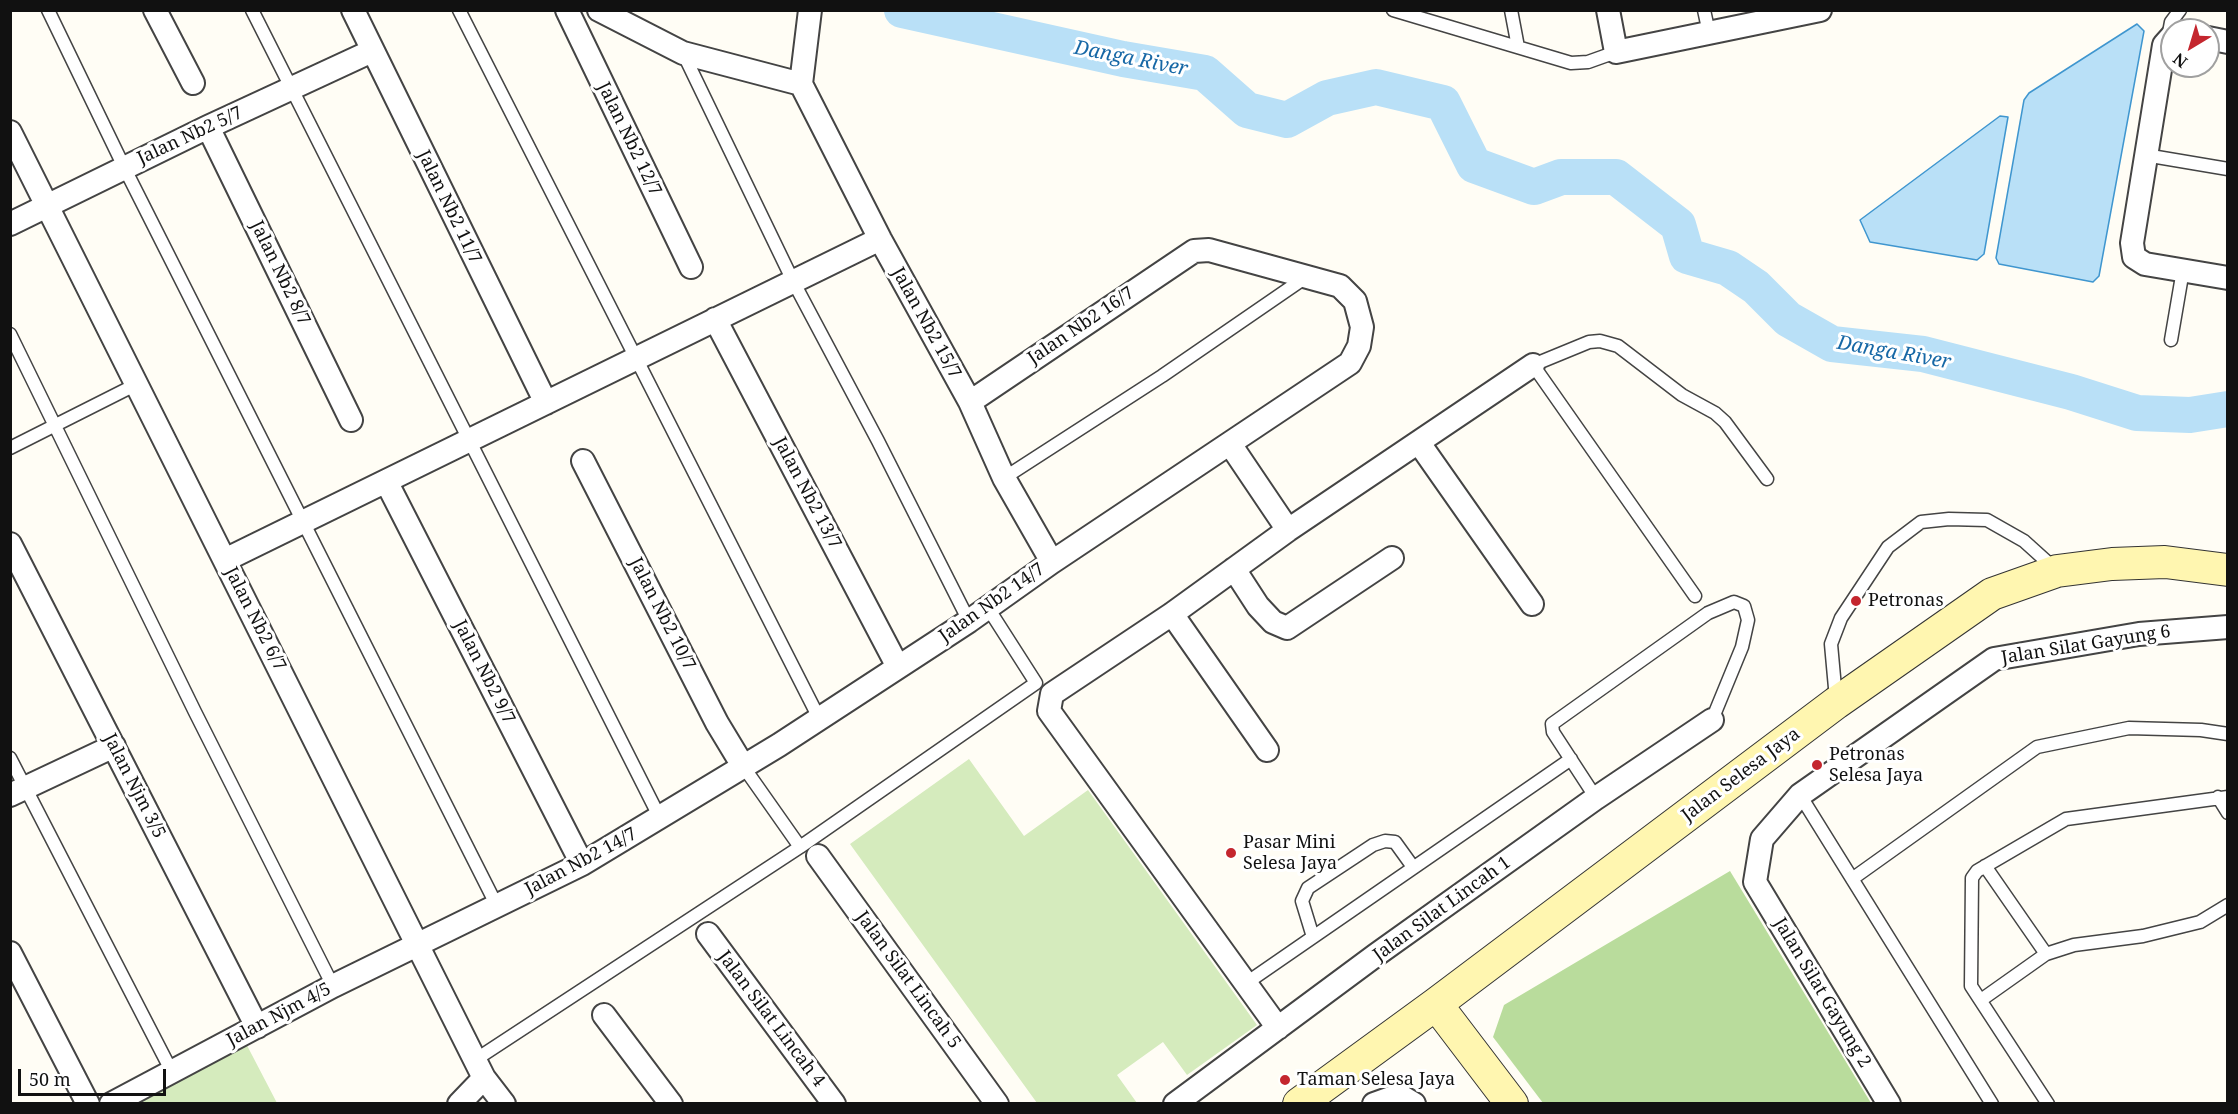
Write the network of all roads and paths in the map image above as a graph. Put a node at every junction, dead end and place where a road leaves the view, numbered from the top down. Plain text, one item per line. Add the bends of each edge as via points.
1 (48, 10) edge
2 (155, 10) edge
3 (252, 10) edge
4 (353, 10) edge
5 (459, 10) edge
6 (567, 10) edge
7 (599, 10) edge
8 (810, 10) edge
9 (1393, 10) edge
10 (1511, 10) edge
11 (1608, 10) edge
12 (1704, 10) edge
13 (1820, 10) edge
14 (1794, 13) edge
15 (1709, 33) junction
16 (1518, 47) junction
17 (372, 51) junction
18 (1616, 52) junction
19 (683, 53) junction
20 (2160, 63) edge
21 (193, 83) dead end
22 (801, 84) junction
23 (290, 89) junction
24 (208, 127) junction
25 (10, 132) edge
26 (2145, 154) junction
27 (124, 167) junction
28 (2228, 169) edge
29 (47, 205) junction
30 (10, 224) edge
31 (880, 239) junction
32 (1194, 251) joint
33 (691, 267) dead end
34 (2183, 270) junction
35 (1306, 277) junction
36 (2228, 278) edge
37 (793, 281) junction
38 (715, 319) junction
39 (10, 334) edge
40 (2171, 340) dead end
41 (637, 358) junction
42 (1533, 365) junction
43 (137, 384) junction
44 (970, 402) junction
45 (546, 403) junction
46 (351, 420) dead end
47 (56, 425) junction
48 (467, 441) junction
49 (1419, 443) junction
50 (1230, 444) junction
51 (10, 448) edge
52 (583, 461) dead end
53 (1004, 478) junction
54 (1767, 479) dead end
55 (386, 481) junction
56 (305, 521) junction
57 (1288, 530) junction
58 (10, 544) edge
59 (1392, 558) dead end
60 (225, 560) junction
61 (1052, 562) junction
62 (1234, 569) junction
63 (2228, 570) edge
64 (2057, 571) junction
65 (1695, 596) dead end
66 (1532, 604) dead end
67 (988, 608) junction
68 (1172, 614) junction
69 (969, 621) junction
70 (2228, 627) edge
71 (898, 667) junction
72 (1836, 703) junction
73 (819, 718) junction
74 (1712, 720) joint
75 (2228, 734) edge
76 (114, 746) junction
77 (1267, 750) dead end
78 (10, 758) edge
79 (1570, 759) junction
80 (744, 766) junction
81 (18, 791) edge
82 (1800, 795) junction
83 (2223, 797) edge
84 (1596, 798) junction
85 (2228, 813) edge
86 (660, 818) junction
87 (809, 852) junction
88 (582, 864) junction
89 (1985, 866) junction
90 (1413, 867) junction
91 (1852, 879) junction
92 (1755, 882) joint
93 (2228, 905) edge
94 (497, 906) junction
95 (708, 934) dead end
96 (1313, 937) junction
97 (417, 945) junction
98 (10, 953) edge
99 (2046, 954) junction
100 (1245, 984) junction
101 (333, 986) junction
102 (1980, 1000) junction
103 (1436, 1004) junction
104 (604, 1015) dead end
105 (257, 1027) junction
106 (1278, 1028) junction
107 (480, 1069) junction
108 (172, 1072) junction
109 (1407, 1099) edge
110 (88, 1104) edge
111 (111, 1104) edge
112 (459, 1104) edge
113 (504, 1104) edge
114 (671, 1104) edge
115 (834, 1104) edge
116 (997, 1104) edge
117 (1175, 1104) edge
118 (1299, 1104) edge
119 (1374, 1104) edge
120 (1512, 1104) edge
121 (1889, 1104) edge
122 (1992, 1104) edge
123 (2048, 1104) edge

1 - 27 lane
2 - 21 street
3 - 23 lane
4 - 17 street, Jalan Nb2 11/7
5 - 41 lane
6 - 33 street, Jalan Nb2 12/7
7 - 19 street
8 - 22 street
9 - 16 lane
10 - 16 lane
11 - 18 street
12 - 15 lane
13 - 14 street
14 - 15 street
15 - 18 street
16 - 18 lane via 1572,63
17 - 23 street, Jalan Nb2 5/7
17 - 45 street, Jalan Nb2 11/7
19 - 22 street
19 - 37 lane
20 - 26 street
22 - 31 street, Jalan Nb2 15/7
23 - 24 street, Jalan Nb2 5/7
23 - 48 lane
24 - 27 street, Jalan Nb2 5/7
24 - 46 street, Jalan Nb2 8/7
25 - 29 street, Jalan Nb2 6/7
26 - 28 lane
26 - 34 street via 2132,243 2134,257 2145,264
27 - 29 street, Jalan Nb2 5/7
27 - 56 lane
29 - 30 street, Jalan Nb2 5/7
29 - 43 street, Jalan Nb2 6/7
31 - 37 street
31 - 44 street, Jalan Nb2 15/7
32 - 35 street, Jalan Nb2 14/7 via 1209,250
32 - 44 street, Jalan Nb2 16/7
34 - 36 street
34 - 40 lane
35 - 50 street, Jalan Nb2 14/7 via 1340,286 1355,301 1362,327 1359,346 1350,363
35 - 53 lane
37 - 38 street
37 - 69 lane
38 - 41 street
38 - 71 street, Jalan Nb2 13/7
39 - 47 lane
41 - 45 street
41 - 73 lane
42 - 49 street
42 - 54 lane via 1589,342 1618,346 1682,395 1715,413
42 - 65 lane
43 - 47 lane
43 - 60 street, Jalan Nb2 6/7
44 - 53 street, Jalan Nb2 15/7
45 - 48 street
47 - 51 lane
47 - 101 lane
48 - 55 street
48 - 86 lane
49 - 57 street
49 - 66 street
50 - 57 street
50 - 61 street, Jalan Nb2 14/7
52 - 80 street, Jalan Nb2 10/7 via 717,723
53 - 61 street, Jalan Nb2 15/7
55 - 56 street
55 - 88 street, Jalan Nb2 9/7
56 - 60 street
56 - 94 lane
57 - 62 street
58 - 76 street, Jalan Njm 3/5
59 - 62 street via 1287,628 1273,622 1258,606
60 - 97 street, Jalan Nb2 6/7
61 - 67 street, Jalan Nb2 14/7
62 - 68 street
63 - 64 street, Jalan Selesa Jaya via 2165,562
64 - 72 street, Jalan Selesa Jaya via 1992,594
64 - 72 lane via 2024,541 1987,520 1921,522 1888,547 1841,618 1831,644
67 - 69 street, Jalan Nb2 14/7
67 - 87 lane via 1036,683
68 - 77 street
68 - 100 street via 1067,681 1052,693 1049,711
69 - 71 street, Jalan Nb2 14/7
70 - 82 street, Jalan Silat Gayung 6 via 2139,634 1994,659
71 - 73 street, Jalan Nb2 14/7
72 - 103 street, Jalan Selesa Jaya
73 - 80 street, Jalan Nb2 14/7
74 - 79 lane via 1742,647 1748,620 1744,606 1734,602 1708,613 1556,719 1553,732
74 - 84 street, Jalan Silat Lincah 1
75 - 91 lane via 2129,728 2037,747
76 - 81 street
76 - 105 street, Jalan Njm 3/5
78 - 81 lane
79 - 84 lane
79 - 90 lane
80 - 86 street, Jalan Nb2 14/7
80 - 87 lane
81 - 108 lane
82 - 91 lane
82 - 92 street, Jalan Silat Gayung 6 via 1762,839
83 - 85 lane
83 - 89 lane via 2066,819
84 - 106 street, Jalan Silat Lincah 1
86 - 88 street, Jalan Nb2 14/7
87 - 107 lane
87 - 116 street, Jalan Silat Lincah 5
88 - 94 street, Jalan Nb2 14/7
89 - 99 lane
89 - 102 lane via 1972,878 1971,889 1971,986
90 - 96 lane
90 - 96 lane via 1395,842 1385,841 1308,888 1302,901
91 - 122 lane
92 - 121 street, Jalan Silat Gayung 2
93 - 99 lane via 2200,922 2144,936 2074,945
94 - 97 street, Jalan Nb2 14/7
95 - 115 street, Jalan Silat Lincah 4
96 - 100 lane
97 - 101 street, Jalan Njm 4/5
97 - 107 street, Jalan Nb2 6/7
98 - 110 street
99 - 102 lane
100 - 106 street
101 - 105 street, Jalan Njm 4/5
102 - 123 lane
103 - 118 street, Jalan Selesa Jaya
103 - 120 street
104 - 114 street
105 - 108 street, Jalan Njm 4/5
106 - 117 street, Jalan Silat Lincah 1
107 - 112 street
107 - 113 street, Jalan Nb2 6/7
108 - 111 street, Jalan Njm 4/5
109 - 119 street

